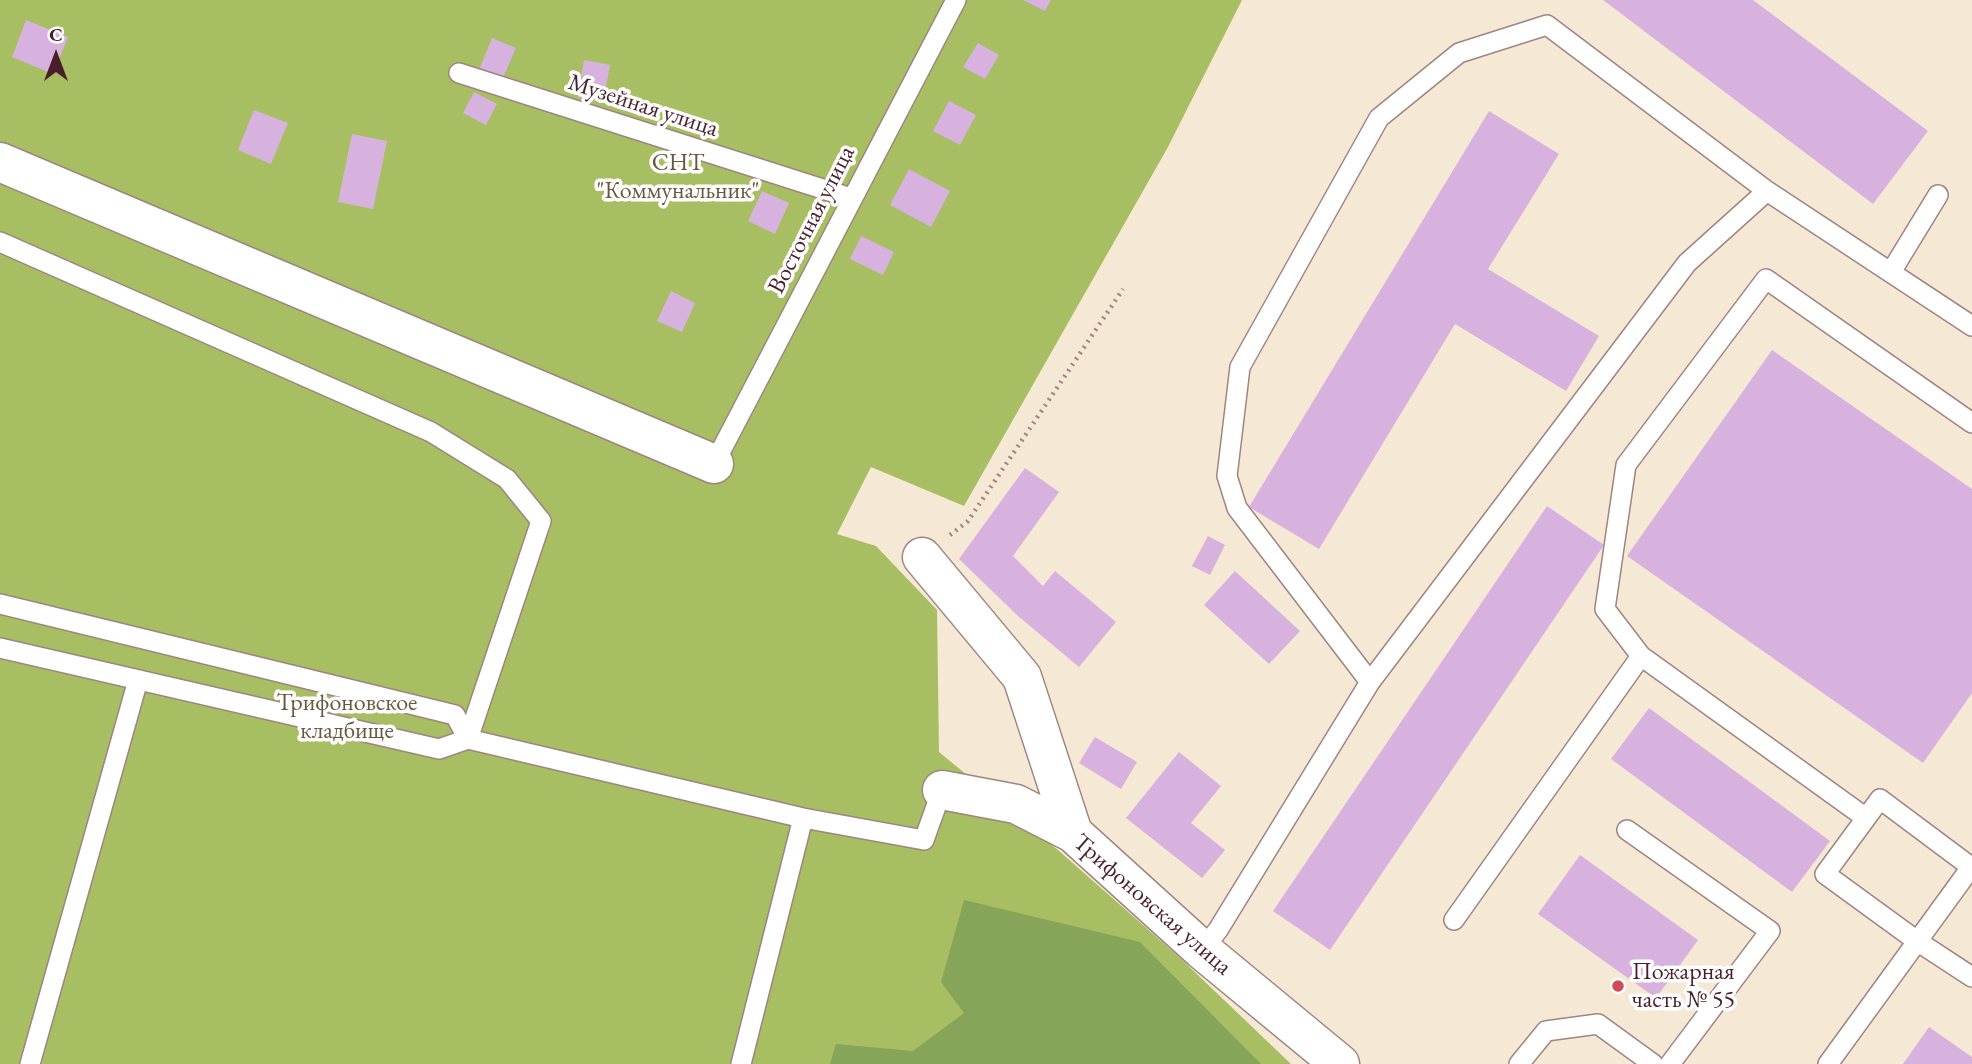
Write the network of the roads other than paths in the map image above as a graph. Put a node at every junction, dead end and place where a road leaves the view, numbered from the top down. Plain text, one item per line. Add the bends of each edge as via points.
1 (956, 0) edge
2 (459, 73) dead end
3 (0, 162) edge
4 (1767, 191) junction
5 (1938, 195) dead end
6 (851, 198) junction
7 (0, 242) edge
8 (1891, 272) junction
9 (1972, 326) edge
10 (1972, 423) edge
11 (714, 464) joint
12 (922, 557) road end
13 (0, 604) edge
14 (0, 648) edge
15 (1641, 656) junction
16 (138, 680) junction
17 (1370, 682) junction
18 (468, 739) junction
19 (942, 790) joint
20 (803, 818) junction
21 (1866, 818) junction
22 (1627, 830) dead end
23 (1073, 834) junction
24 (1972, 866) edge
25 (1454, 920) dead end
26 (1917, 941) junction
27 (1202, 950) junction
28 (1972, 977) edge
29 (30, 1064) edge
30 (741, 1064) edge
31 (1340, 1064) edge
32 (1518, 1064) edge
33 (1653, 1064) edge
34 (1670, 1064) edge
35 (1828, 1064) edge

1 - 6 lane, Восточная улица
2 - 6 lane, Музейная улица
3 - 11 street
4 - 8 lane
4 - 17 lane via 1687,262
4 - 17 lane via 1547,25 1459,54 1379,118 1240,367 1227,476 1237,509
5 - 8 lane
6 - 11 lane, Восточная улица
7 - 18 lane via 431,432 507,479 541,521
8 - 9 lane
10 - 15 lane via 1766,279 1626,465 1605,609
12 - 23 street via 1022,677
13 - 18 lane via 455,715
14 - 16 lane
15 - 21 lane
15 - 25 lane
16 - 18 lane via 439,749
16 - 29 lane
17 - 27 lane
18 - 20 lane
19 - 20 lane via 924,840
19 - 23 street, Трифоновская улица via 1017,804
20 - 30 lane
21 - 24 lane via 1880,799
21 - 26 lane via 1825,874
22 - 34 lane via 1770,931
23 - 27 street, Трифоновская улица
24 - 26 lane
26 - 28 lane
26 - 35 lane
27 - 31 street, Трифоновская улица
32 - 33 lane via 1546,1031 1598,1024

